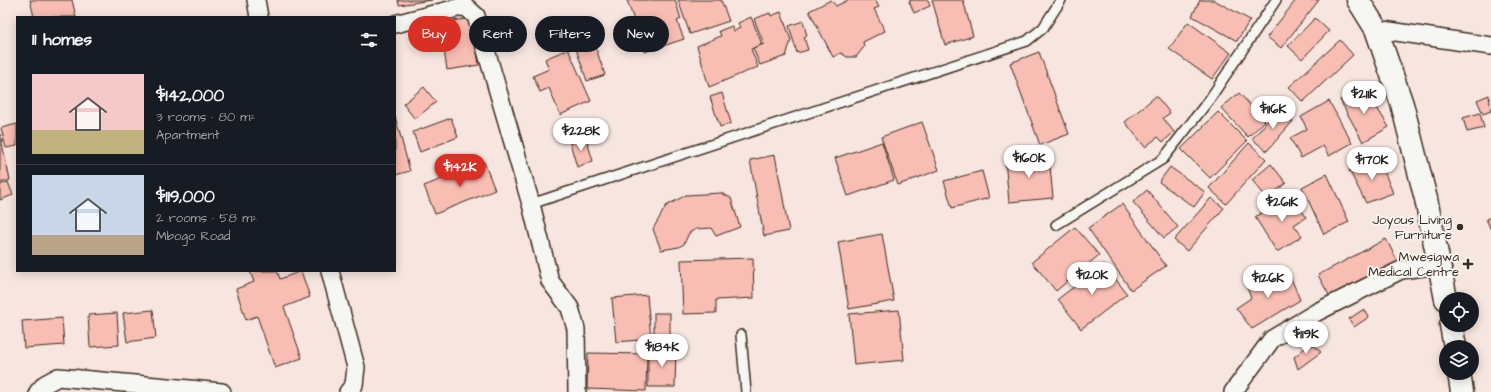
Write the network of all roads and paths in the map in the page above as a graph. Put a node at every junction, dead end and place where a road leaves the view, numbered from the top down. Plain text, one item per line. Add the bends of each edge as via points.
1 (256, 0) edge
2 (1061, 0) edge
3 (1276, 0) edge
4 (1358, 0) edge
5 (259, 16) edge
6 (396, 24) edge
7 (1376, 29) junction
8 (1491, 46) edge
9 (531, 204) junction
10 (1056, 225) dead end
11 (1439, 264) junction
12 (330, 272) edge
13 (1445, 292) edge
14 (741, 335) dead end
15 (1460, 380) edge
16 (354, 390) edge
17 (38, 392) edge
18 (222, 392) edge
19 (577, 392) edge
20 (746, 392) edge
21 (1233, 392) edge
22 (1462, 392) edge

1 - 5 street
2 - 9 lane via 1043,28 1027,41
3 - 10 lane via 1209,100 1163,159
4 - 7 main road
6 - 9 street via 466,6 476,16
7 - 8 street
7 - 11 main road via 1402,104
9 - 19 street via 550,281 570,308 576,329
11 - 13 main road
11 - 21 street via 1401,270 1317,312 1272,339
12 - 16 street via 356,367
14 - 20 lane
15 - 22 main road
17 - 18 street via 45,384 58,377

